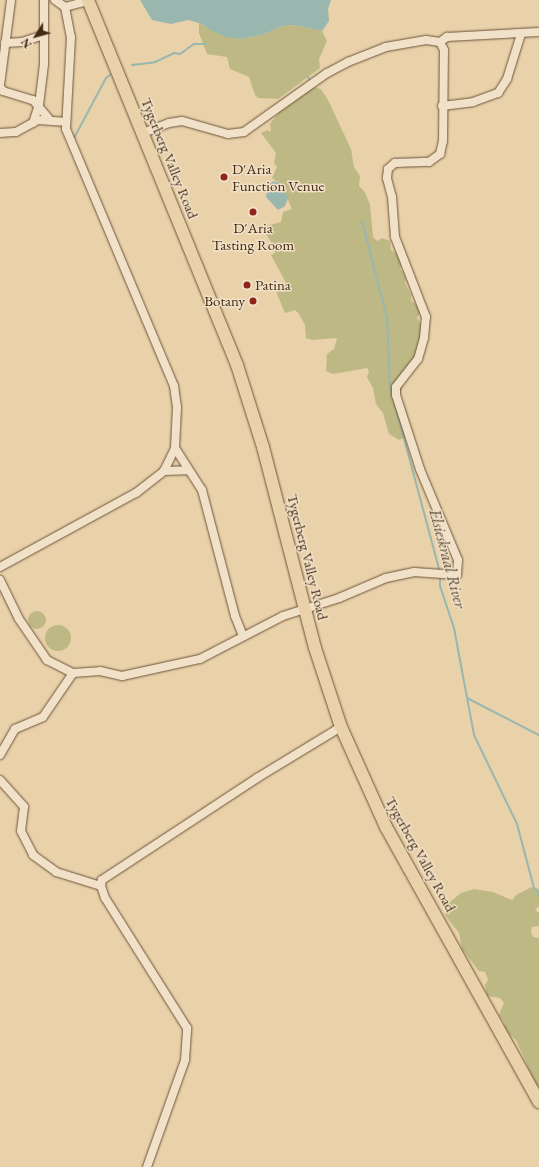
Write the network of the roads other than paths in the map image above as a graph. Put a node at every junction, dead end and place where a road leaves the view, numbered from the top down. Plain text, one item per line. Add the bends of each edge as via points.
1 (11, 0) edge
2 (44, 0) edge
3 (55, 0) edge
4 (88, 0) edge
5 (65, 7) junction
6 (539, 32) edge
7 (521, 34) junction
8 (44, 35) junction
9 (440, 42) junction
10 (5, 43) junction
11 (0, 86) edge
12 (39, 105) junction
13 (442, 106) junction
14 (50, 120) junction
15 (64, 122) junction
16 (33, 123) junction
17 (0, 133) edge
18 (143, 133) junction
19 (176, 448) junction
20 (188, 470) junction
21 (164, 471) junction
22 (0, 567) edge
23 (0, 580) edge
24 (304, 610) junction
25 (243, 636) junction
26 (73, 673) junction
27 (341, 727) junction
28 (0, 754) edge
29 (0, 780) edge
30 (101, 886) junction
31 (539, 1102) edge
32 (147, 1167) edge

1 - 10 street
2 - 8 street
3 - 5 street
4 - 5 street
4 - 18 main road, Tygerberg Valley Road
5 - 15 street via 71,44
6 - 7 street
7 - 9 street via 447,37
7 - 13 street via 507,79 498,93 473,102
8 - 10 street via 22,42
8 - 12 street
9 - 13 street via 444,50
9 - 18 street via 421,40 386,47 336,68 239,133 218,132 182,121
10 - 11 street
11 - 12 street via 3,92 28,98
12 - 14 street
12 - 16 street
13 - 24 street via 443,141 437,157 423,163 395,163 388,169 387,178 392,197 395,237 426,317 418,359 395,390 420,469 458,560 457,575 414,572 386,578
14 - 15 street
14 - 16 street
15 - 19 street via 174,386 177,407
16 - 17 street via 16,132
18 - 24 main road, Tygerberg Valley Road via 239,372 263,447
19 - 20 street
19 - 21 street
20 - 21 street
20 - 25 street via 202,490 235,616
21 - 22 street via 136,493
23 - 26 street via 19,618 44,657
24 - 25 street via 283,616
24 - 27 main road, Tygerberg Valley Road
25 - 26 street via 200,659 177,665 122,676 100,671
26 - 28 street via 43,717 15,729
27 - 30 street via 108,874
27 - 31 main road, Tygerberg Valley Road via 386,827
29 - 30 street via 22,803 24,811 21,831 39,861 56,872
30 - 32 street via 105,898 187,1028 183,1066

